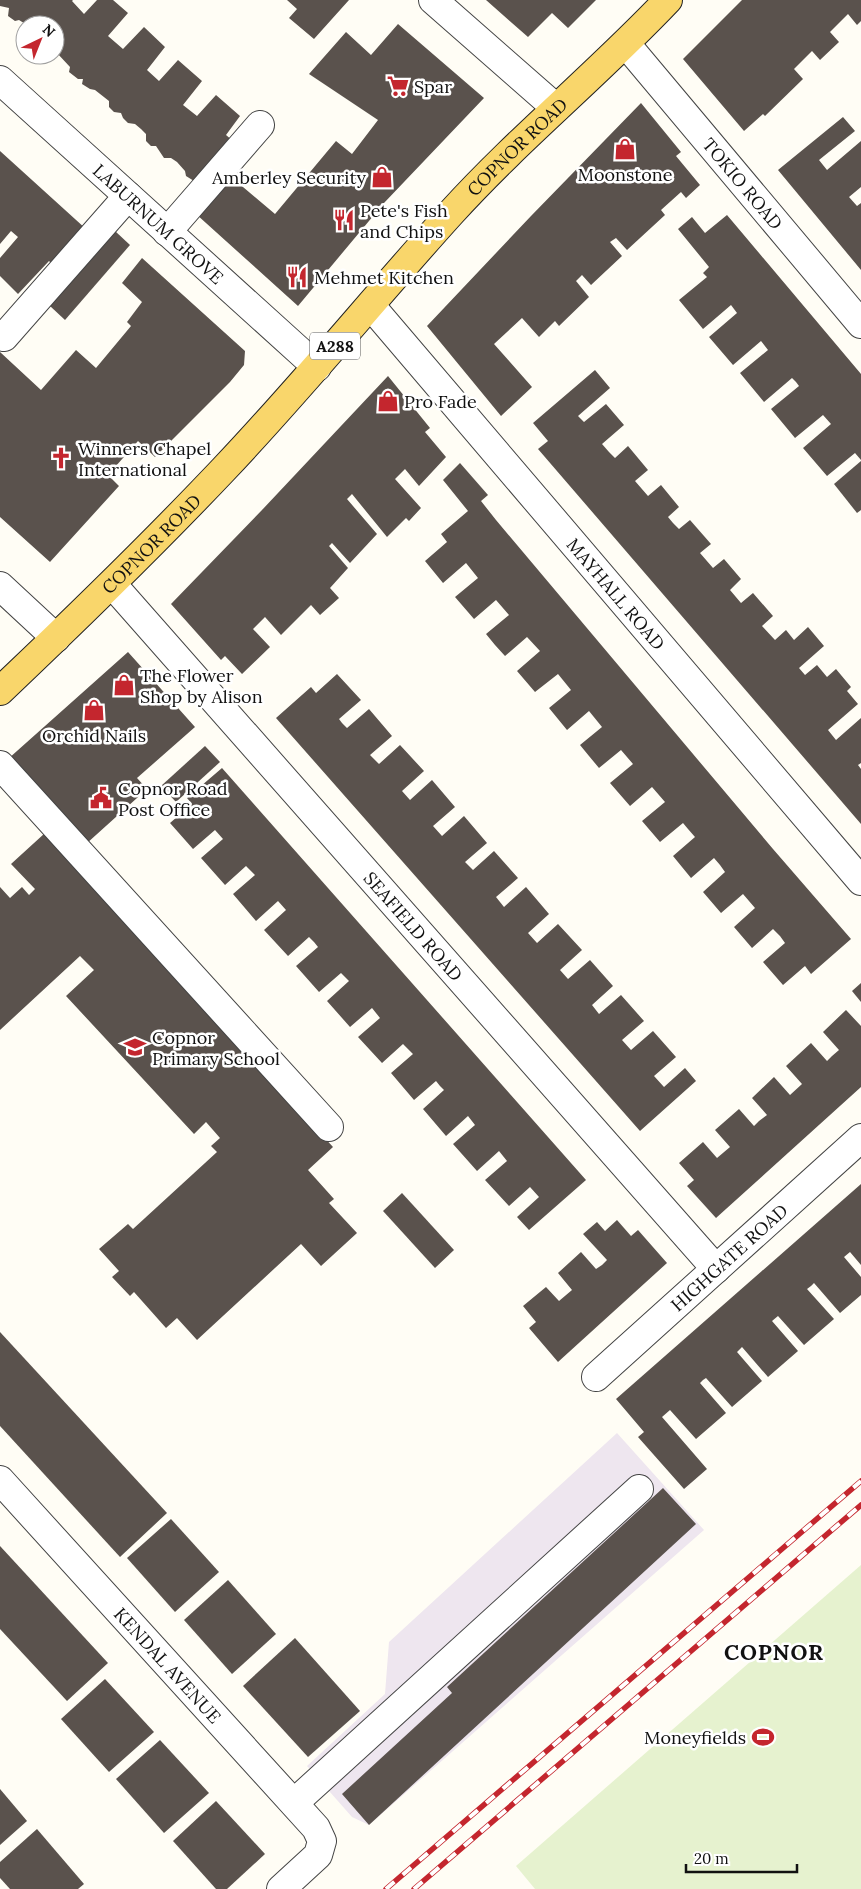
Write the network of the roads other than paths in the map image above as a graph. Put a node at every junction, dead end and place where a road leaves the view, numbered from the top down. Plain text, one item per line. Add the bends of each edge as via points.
1 (433, 0) edge
2 (668, 0) edge
3 (626, 44) junction
4 (0, 80) edge
5 (556, 108) junction
6 (260, 125) dead end
7 (128, 196) junction
8 (167, 232) junction
9 (371, 306) junction
10 (861, 324) edge
11 (4, 337) dead end
12 (317, 367) junction
13 (112, 584) junction
14 (0, 586) edge
15 (56, 638) junction
16 (0, 691) edge
17 (0, 765) edge
18 (861, 881) edge
19 (329, 1127) dead end
20 (861, 1138) edge
21 (716, 1269) junction
22 (596, 1377) dead end
23 (0, 1480) edge
24 (639, 1489) dead end
25 (294, 1803) junction
26 (281, 1889) edge

1 - 5 street
2 - 3 main road, COPNOR ROAD / A288
3 - 5 main road, COPNOR ROAD / A288
3 - 10 street, TOKIO ROAD
4 - 7 street, LABURNUM GROVE
5 - 9 main road, COPNOR ROAD / A288 via 452,212
6 - 8 street
7 - 8 street, LABURNUM GROVE
7 - 11 street
8 - 12 street, LABURNUM GROVE
9 - 12 main road, COPNOR ROAD / A288
9 - 18 street, MAYHALL ROAD
12 - 13 main road, COPNOR ROAD / A288
13 - 15 main road, COPNOR ROAD / A288
13 - 21 street, SEAFIELD ROAD
14 - 15 street
15 - 16 main road, COPNOR ROAD / A288
17 - 19 street
20 - 21 street, HIGHGATE ROAD
21 - 22 street, HIGHGATE ROAD
23 - 25 street, KENDAL AVENUE
24 - 25 street
25 - 26 street, KENDAL AVENUE via 316,1828 322,1841 318,1856

